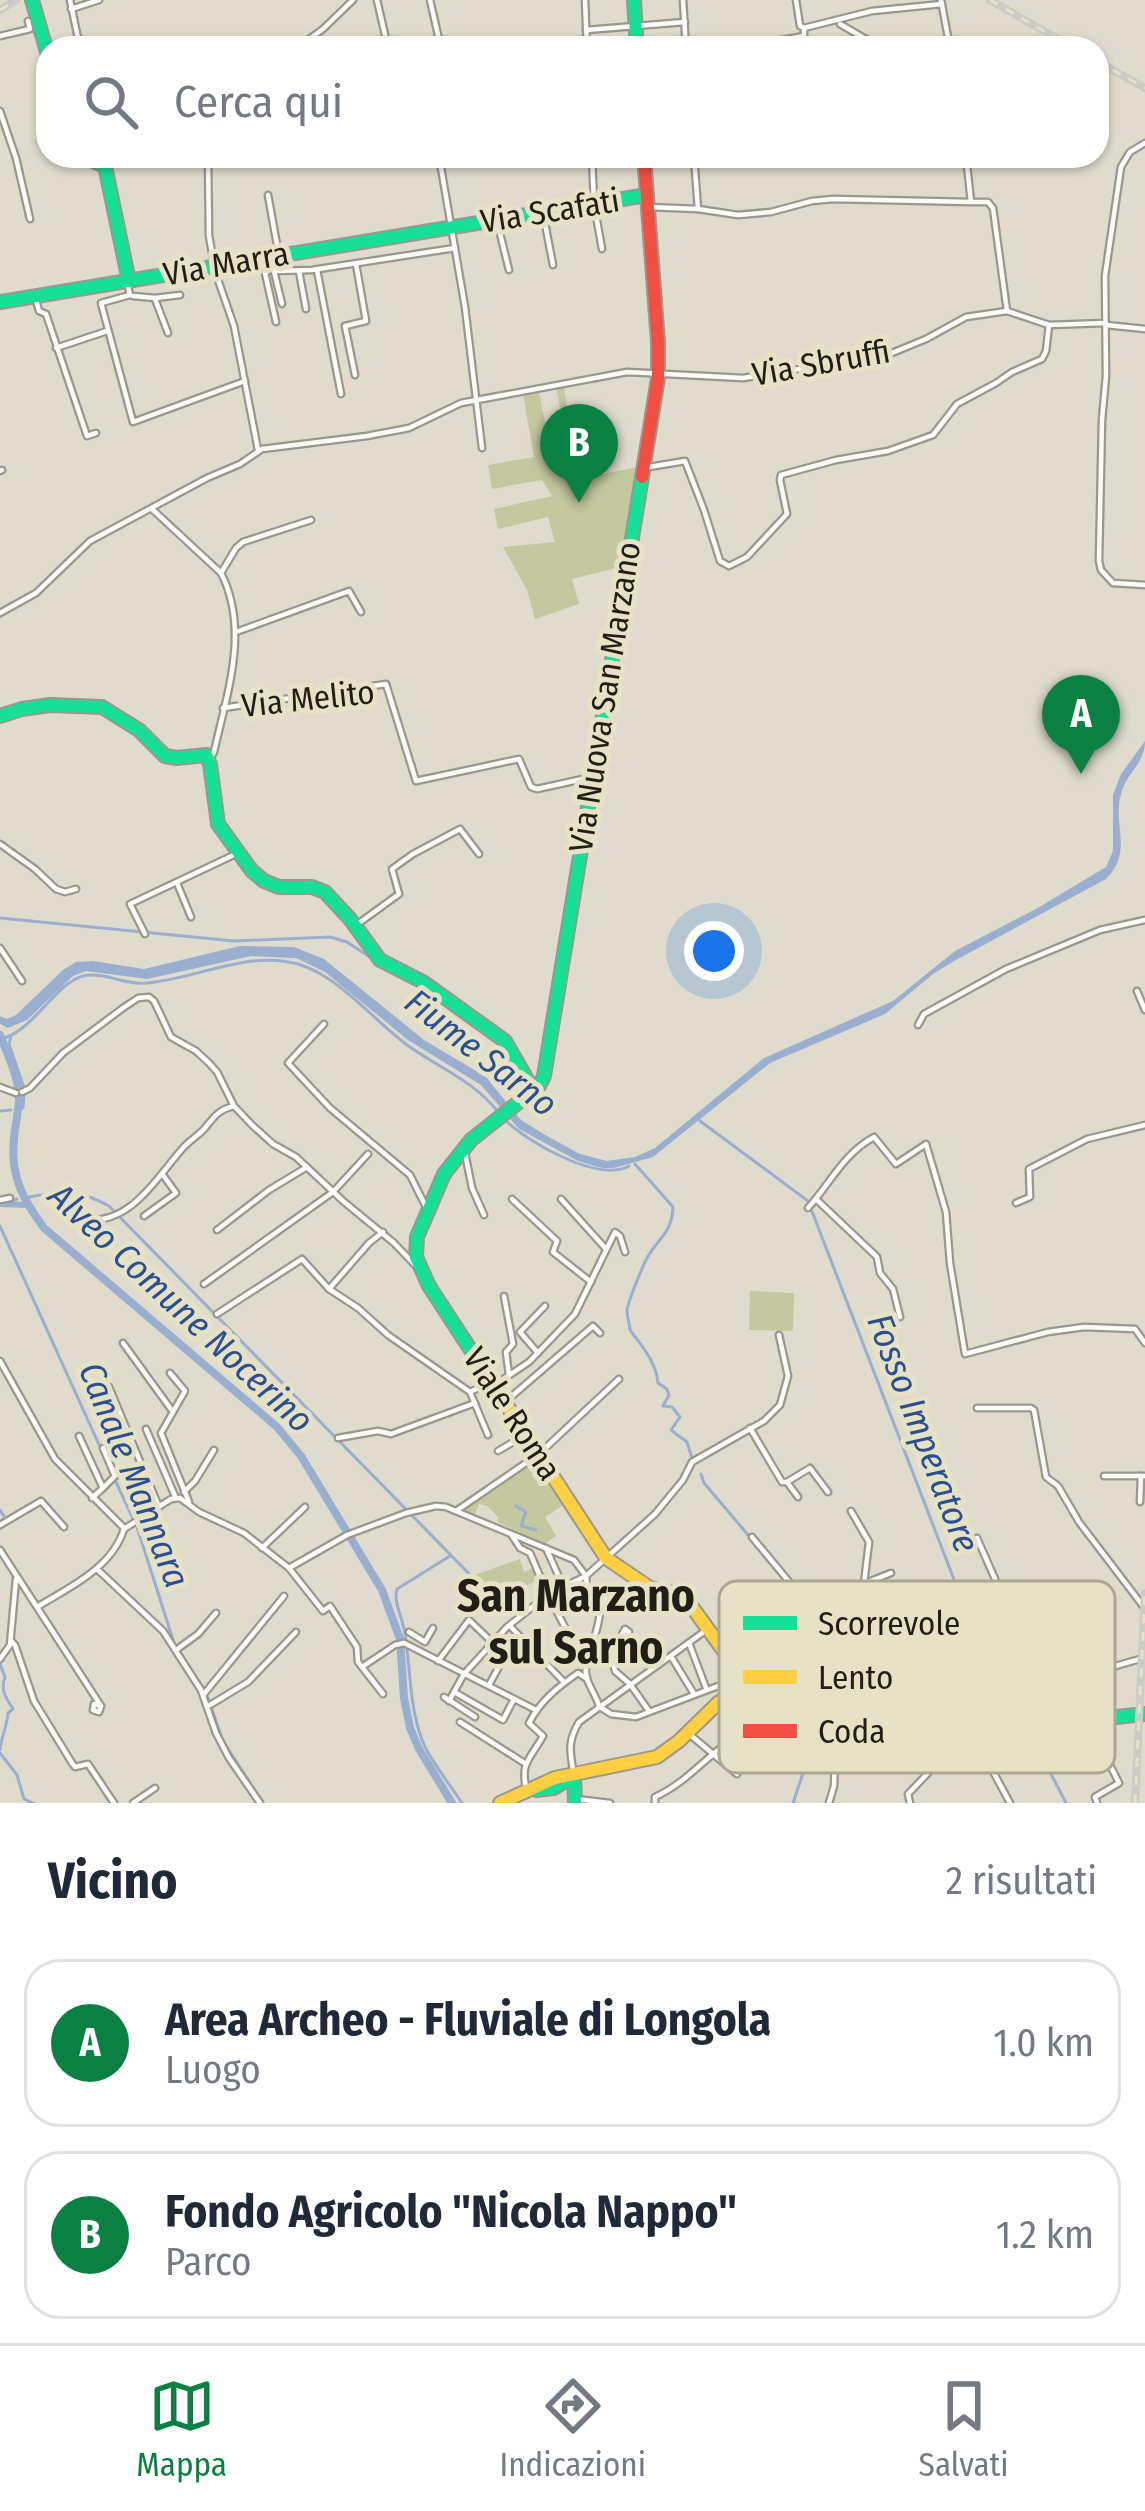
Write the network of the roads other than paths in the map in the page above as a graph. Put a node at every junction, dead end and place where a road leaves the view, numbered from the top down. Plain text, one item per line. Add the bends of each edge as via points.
1 (32, 0) edge
2 (70, 0) edge
3 (99, 0) edge
4 (353, 0) edge
5 (377, 0) edge
6 (430, 0) edge
7 (585, 0) edge
8 (634, 0) edge
9 (683, 0) edge
10 (796, 0) edge
11 (941, 2) edge
12 (71, 9) junction
13 (33, 20) junction
14 (685, 22) junction
15 (836, 22) junction
16 (636, 26) junction
17 (804, 28) junction
18 (586, 30) junction
19 (0, 36) edge
20 (40, 36) edge
21 (77, 36) edge
22 (313, 36) edge
23 (385, 36) edge
24 (438, 36) edge
25 (586, 36) edge
26 (636, 36) edge
27 (686, 36) edge
28 (804, 36) edge
29 (860, 36) edge
30 (948, 36) edge
31 (0, 111) edge
32 (1145, 143) edge
33 (105, 168) edge
34 (208, 168) edge
35 (441, 168) edge
36 (592, 168) edge
37 (645, 168) edge
38 (695, 168) edge
39 (968, 168) edge
40 (268, 195) dead end
41 (648, 201) junction
42 (971, 202) junction
43 (594, 204) junction
44 (698, 209) junction
45 (543, 213) junction
46 (30, 219) dead end
47 (497, 221) junction
48 (453, 227) junction
49 (456, 248) junction
50 (602, 249) dead end
51 (273, 263) junction
52 (356, 264) junction
53 (553, 265) dead end
54 (215, 267) junction
55 (317, 269) junction
56 (509, 270) dead end
57 (298, 271) junction
58 (129, 286) junction
59 (180, 295) dead end
60 (35, 296) junction
61 (155, 298) junction
62 (0, 302) edge
63 (282, 304) dead end
64 (306, 310) dead end
65 (1007, 311) junction
66 (276, 322) dead end
67 (1106, 324) junction
68 (1049, 325) junction
69 (1145, 329) edge
70 (108, 331) junction
71 (168, 333) dead end
72 (56, 348) junction
73 (658, 374) junction
74 (355, 375) dead end
75 (245, 381) junction
76 (341, 394) dead end
77 (477, 400) junction
78 (96, 433) dead end
79 (482, 448) dead end
80 (258, 451) junction
81 (643, 464) junction
82 (152, 509) junction
83 (311, 520) dead end
84 (220, 572) junction
85 (1145, 585) edge
86 (0, 613) edge
87 (361, 613) dead end
88 (236, 632) junction
89 (223, 708) junction
90 (0, 716) edge
91 (209, 760) junction
92 (592, 777) junction
93 (0, 844) edge
94 (238, 853) junction
95 (478, 854) dead end
96 (177, 883) junction
97 (76, 889) dead end
98 (191, 917) dead end
99 (1145, 920) edge
100 (355, 926) junction
101 (145, 933) dead end
102 (0, 948) edge
103 (22, 981) dead end
104 (1137, 991) dead end
105 (1145, 1010) edge
106 (324, 1024) dead end
107 (918, 1025) dead end
108 (0, 1087) edge
109 (533, 1090) junction
110 (234, 1106) junction
111 (1145, 1125) edge
112 (462, 1148) junction
113 (368, 1154) dead end
114 (307, 1167) junction
115 (163, 1175) junction
116 (333, 1192) junction
117 (10, 1198) dead end
118 (512, 1198) dead end
119 (561, 1199) dead end
120 (0, 1200) edge
121 (1016, 1203) dead end
122 (75, 1209) dead end
123 (428, 1212) junction
124 (484, 1214) dead end
125 (144, 1216) dead end
126 (217, 1230) dead end
127 (382, 1232) junction
128 (606, 1249) junction
129 (625, 1252) dead end
130 (419, 1269) junction
131 (591, 1282) junction
132 (204, 1284) dead end
133 (329, 1289) junction
134 (505, 1297) dead end
135 (544, 1306) dead end
136 (217, 1314) dead end
137 (900, 1317) dead end
138 (600, 1333) dead end
139 (779, 1335) dead end
140 (1145, 1342) edge
141 (123, 1343) dead end
142 (538, 1353) junction
143 (0, 1361) edge
144 (170, 1373) dead end
145 (509, 1375) junction
146 (619, 1379) dead end
147 (492, 1384) junction
148 (109, 1388) dead end
149 (470, 1392) junction
150 (475, 1403) junction
151 (504, 1403) junction
152 (977, 1408) dead end
153 (173, 1412) junction
154 (750, 1428) junction
155 (146, 1429) dead end
156 (488, 1435) dead end
157 (526, 1435) junction
158 (79, 1436) dead end
159 (338, 1438) dead end
160 (103, 1448) dead end
161 (214, 1450) dead end
162 (498, 1451) dead end
163 (539, 1454) junction
164 (1104, 1476) dead end
165 (1143, 1476) edge
166 (787, 1482) junction
167 (103, 1488) junction
168 (184, 1491) junction
169 (827, 1492) dead end
170 (173, 1497) junction
171 (798, 1497) dead end
172 (92, 1498) junction
173 (1140, 1502) dead end
174 (191, 1507) junction
175 (304, 1507) dead end
176 (159, 1508) junction
177 (456, 1511) junction
178 (851, 1511) dead end
179 (0, 1525) edge
180 (64, 1527) dead end
181 (124, 1529) junction
182 (511, 1533) junction
183 (752, 1537) dead end
184 (961, 1544) dead end
185 (262, 1548) junction
186 (546, 1548) junction
187 (0, 1550) edge
188 (606, 1558) junction
189 (289, 1568) junction
190 (97, 1569) junction
191 (891, 1573) dead end
192 (15, 1574) junction
193 (586, 1576) junction
194 (789, 1581) edge
195 (863, 1581) edge
196 (872, 1581) edge
197 (996, 1581) edge
198 (563, 1586) junction
199 (649, 1588) junction
200 (608, 1591) dead end
201 (27, 1592) junction
202 (548, 1594) junction
203 (16, 1596) junction
204 (284, 1596) dead end
205 (1142, 1606) edge
206 (37, 1607) junction
207 (601, 1609) junction
208 (216, 1613) dead end
209 (510, 1625) junction
210 (433, 1628) dead end
211 (709, 1628) junction
212 (296, 1632) dead end
213 (409, 1632) dead end
214 (11, 1641) junction
215 (425, 1642) junction
216 (493, 1642) junction
217 (689, 1643) junction
218 (719, 1646) edge
219 (176, 1650) junction
220 (419, 1653) junction
221 (671, 1656) junction
222 (590, 1657) junction
223 (0, 1659) edge
224 (503, 1659) dead end
225 (1140, 1659) dead end
226 (614, 1661) dead end
227 (437, 1662) junction
228 (1115, 1666) edge
229 (362, 1667) junction
230 (464, 1674) junction
231 (587, 1678) junction
232 (565, 1683) junction
233 (631, 1684) junction
234 (490, 1685) junction
235 (719, 1687) edge
236 (706, 1689) junction
237 (454, 1692) junction
238 (205, 1693) junction
239 (383, 1694) dead end
240 (694, 1694) junction
241 (514, 1699) junction
242 (719, 1703) edge
243 (97, 1706) dead end
244 (209, 1706) junction
245 (599, 1707) junction
246 (536, 1710) junction
247 (650, 1713) junction
248 (1145, 1714) edge
249 (475, 1717) dead end
250 (1115, 1718) edge
251 (460, 1722) dead end
252 (688, 1733) junction
253 (719, 1748) edge
254 (712, 1754) junction
255 (719, 1760) edge
256 (526, 1764) junction
257 (834, 1773) edge
258 (928, 1773) edge
259 (994, 1773) edge
260 (1114, 1773) edge
261 (564, 1780) junction
262 (155, 1788) dead end
263 (526, 1791) junction
264 (575, 1801) edge
265 (114, 1803) edge
266 (133, 1803) edge
267 (260, 1803) edge
268 (500, 1803) edge
269 (610, 1803) edge
270 (656, 1803) edge
271 (829, 1803) edge
272 (910, 1803) edge
273 (1010, 1803) edge
274 (1097, 1803) edge

1 - 13 street
2 - 12 street
3 - 12 street
4 - 22 street
5 - 23 street
6 - 24 street
7 - 18 street
8 - 16 street
9 - 14 street
10 - 17 street
11 - 15 street
11 - 30 street
12 - 21 street
13 - 19 street via 30,29
13 - 20 street
14 - 16 street
14 - 27 street
15 - 17 street
15 - 29 street
16 - 18 street
16 - 26 street
17 - 28 street
18 - 25 street
31 - 46 street
32 - 67 street via 1121,167
33 - 58 street
34 - 54 street
35 - 48 street
36 - 43 street
37 - 41 street, Via Nuova San Marzano
38 - 44 street
39 - 42 street
40 - 51 street
41 - 43 street, Via Scafati
41 - 44 street
41 - 73 street, Via Nuova San Marzano
42 - 44 street via 833,199 738,215
42 - 65 street via 993,208
43 - 45 street, Via Scafati
43 - 50 street
45 - 47 street, Via Scafati
45 - 53 street
47 - 48 street, Via Scafati
47 - 56 street
48 - 49 street
48 - 51 street, Via Marra
49 - 52 street
49 - 77 street
51 - 54 street, Via Marra
51 - 57 street
51 - 63 street
51 - 66 street via 265,274
52 - 55 street
52 - 74 street via 366,321 345,326
54 - 58 street, Via Marra
54 - 75 street
55 - 57 street
55 - 76 street
57 - 64 street
58 - 60 street, Via Marra
58 - 61 street
58 - 70 street via 101,303
59 - 61 street
60 - 62 street, Via Marra
60 - 72 street
61 - 71 street
65 - 68 street
65 - 73 street, Via Sbruffi via 970,316 871,358 743,379
67 - 68 street
67 - 69 street
67 - 85 street via 1099,561 1113,583
68 - 81 street via 1042,359 957,404 926,439 782,476 788,514 729,566 720,561 685,461
70 - 72 street
70 - 75 street via 133,422
72 - 78 street via 87,436
73 - 77 street, Via Sbruffi via 627,372
73 - 81 street, Via Nuova San Marzano
75 - 80 street
77 - 79 street
77 - 80 street, Via Sbruffi via 409,428
80 - 82 street, Via Sbruffi
81 - 92 street, Via Nuova San Marzano
82 - 84 street
82 - 86 street, Via Sbruffi via 90,541 40,590
83 - 84 street via 243,542
84 - 88 street
87 - 88 street via 349,591
88 - 89 street
89 - 91 street
89 - 92 street, Via Melito via 386,684 416,782 519,759 537,789
90 - 91 street via 98,706 164,755
91 - 94 street via 218,824
92 - 109 street, Via Nuova San Marzano via 544,1076
93 - 97 street via 56,889
94 - 96 street
94 - 100 street via 272,885 322,890
95 - 100 street via 460,829 413,854 392,869 399,894
96 - 98 street
96 - 101 street via 130,904
99 - 107 street via 992,975
100 - 109 street via 380,960 505,1040
102 - 103 street
104 - 105 street
106 - 123 street via 288,1063 410,1175
108 - 110 street via 30,1088 63,1053 144,996 171,1037 218,1072
109 - 112 street
110 - 114 street
110 - 115 street via 218,1111
111 - 121 street via 1092,1137 1029,1168 1030,1197
112 - 123 street
112 - 124 street
113 - 116 street
114 - 116 street
114 - 126 street
115 - 122 street via 117,1213 92,1221
115 - 125 street via 176,1193
116 - 127 street
116 - 132 street
117 - 120 street
118 - 131 street via 557,1241 553,1252
119 - 128 street
123 - 130 street via 417,1237
127 - 130 street
127 - 133 street
128 - 129 street via 615,1232
128 - 131 street
130 - 147 street, Viale Roma
131 - 142 street via 575,1314
133 - 136 street via 302,1259
133 - 149 street
134 - 145 street
135 - 142 street via 520,1332
137 - 140 street via 877,1258 812,1205 833,1173 874,1137 896,1165 926,1144 946,1212 965,1354 1084,1327 1135,1329
138 - 151 street via 592,1326
139 - 154 street via 786,1390 780,1406
141 - 153 street
142 - 145 street
143 - 172 street via 44,1443
144 - 153 street via 185,1391
145 - 147 street
146 - 163 street
147 - 149 street
147 - 151 street, Viale Roma
148 - 176 street
149 - 150 street
150 - 156 street
150 - 159 street via 392,1433
151 - 157 street, Viale Roma
152 - 205 street via 1034,1410 1046,1477
153 - 168 street via 161,1433
154 - 166 street
154 - 188 street via 692,1462 655,1514
155 - 170 street
157 - 162 street
157 - 163 street, Viale Roma
158 - 167 street
160 - 167 street via 114,1477
161 - 168 street
163 - 177 street
163 - 188 street, Viale Roma
164 - 165 street
165 - 173 street
166 - 169 street via 812,1468
166 - 171 street
167 - 172 street
168 - 170 street
168 - 174 street
170 - 174 street
170 - 176 street
172 - 181 street
174 - 185 street
175 - 185 street
176 - 181 street
177 - 182 street
177 - 189 street via 408,1513
178 - 195 street via 869,1542
179 - 180 street via 41,1502
181 - 190 street
182 - 186 street
182 - 202 street
183 - 194 street
184 - 197 street via 977,1538
185 - 189 street
186 - 193 street
186 - 198 street
187 - 192 street
188 - 193 street
188 - 199 street
189 - 229 street via 323,1611 330,1606
190 - 206 street
190 - 219 street
191 - 196 street
192 - 201 street
192 - 203 street
193 - 198 street
193 - 207 street via 588,1599
198 - 202 street
199 - 207 street via 624,1607
199 - 211 street via 678,1594
200 - 207 street
201 - 203 street
201 - 206 street
202 - 209 street
202 - 222 street via 577,1650
203 - 214 street
204 - 238 street
206 - 243 street
207 - 222 street
208 - 219 street
209 - 216 street
209 - 232 street
210 - 215 street
211 - 217 street
211 - 218 street
212 - 244 street via 251,1679
213 - 215 street
214 - 223 street
214 - 265 street via 34,1701 72,1763 88,1764
215 - 220 street
216 - 227 street via 470,1620
216 - 230 street
217 - 221 street
217 - 236 street
219 - 238 street
220 - 227 street
220 - 229 street via 398,1644
221 - 233 street
221 - 240 street
222 - 231 street
224 - 234 street
225 - 228 street
226 - 233 street
227 - 230 street
229 - 239 street
230 - 234 street
230 - 237 street
231 - 232 street via 578,1673
231 - 245 street
232 - 246 street
233 - 245 street
233 - 247 street
234 - 241 street
235 - 236 street
236 - 240 street
237 - 241 street via 502,1720
237 - 249 street via 447,1699
238 - 244 street
240 - 247 street
241 - 246 street
242 - 252 street
244 - 267 street via 229,1758
245 - 247 street via 618,1716
245 - 261 street via 571,1736
246 - 256 street via 530,1723 543,1736
248 - 250 street
251 - 256 street
252 - 254 street
252 - 261 street via 657,1757
253 - 254 street
254 - 255 street
254 - 270 street
256 - 263 street
257 - 271 street
258 - 272 street
259 - 273 street
260 - 274 street via 1119,1782 1095,1796
261 - 263 street
261 - 264 street
262 - 266 street
263 - 268 street
264 - 269 street

